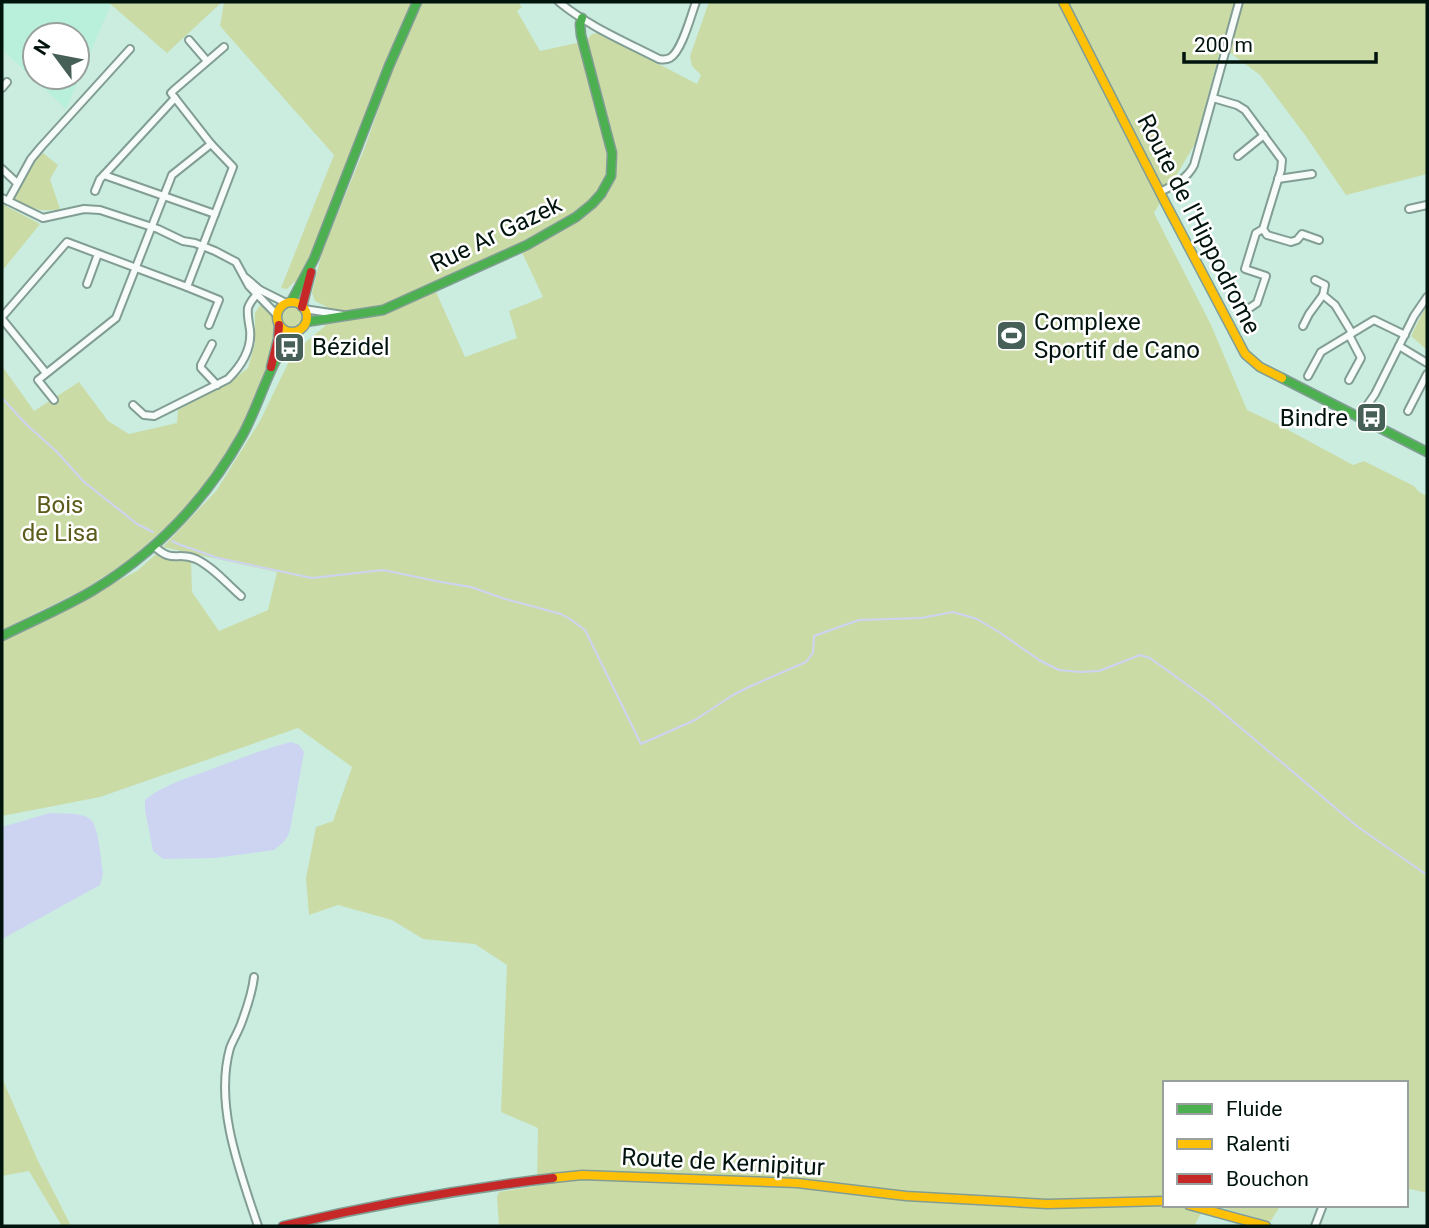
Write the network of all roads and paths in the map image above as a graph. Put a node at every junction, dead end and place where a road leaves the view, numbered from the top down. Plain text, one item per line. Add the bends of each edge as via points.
1 (417, 2) edge
2 (559, 2) edge
3 (696, 2) edge
4 (1063, 2) edge
5 (1239, 2) edge
6 (582, 18) junction
7 (189, 40) dead end
8 (224, 47) dead end
9 (130, 49) dead end
10 (207, 61) junction
11 (7, 82) dead end
12 (2, 88) edge
13 (175, 98) junction
14 (1213, 98) junction
15 (1264, 135) junction
16 (211, 144) junction
17 (1238, 156) dead end
18 (2, 169) edge
19 (1312, 174) dead end
20 (104, 175) junction
21 (1278, 179) junction
22 (17, 183) junction
23 (95, 191) dead end
24 (1160, 192) junction
25 (164, 196) junction
26 (5, 199) edge
27 (1427, 205) edge
28 (1409, 209) dead end
29 (215, 214) junction
30 (152, 227) junction
31 (1263, 229) junction
32 (1318, 240) dead end
33 (203, 246) junction
34 (98, 254) junction
35 (314, 259) junction
36 (136, 268) junction
37 (1315, 280) dead end
38 (87, 284) dead end
39 (187, 287) junction
40 (258, 292) junction
41 (1324, 295) junction
42 (1427, 297) edge
43 (288, 303) junction
44 (303, 308) junction
45 (1248, 309) dead end
46 (277, 315) junction
47 (348, 315) junction
48 (2, 318) edge
49 (306, 322) junction
50 (209, 325) dead end
51 (279, 325) junction
52 (1303, 326) dead end
53 (295, 332) junction
54 (1351, 334) junction
55 (1405, 335) junction
56 (212, 344) dead end
57 (1399, 346) junction
58 (1427, 363) edge
59 (271, 370) junction
60 (46, 373) junction
61 (1427, 374) edge
62 (1308, 376) dead end
63 (1349, 380) dead end
64 (217, 385) junction
65 (54, 400) dead end
66 (133, 405) dead end
67 (1408, 411) dead end
68 (1359, 417) junction
69 (1427, 452) edge
70 (154, 546) junction
71 (240, 596) dead end
72 (2, 636) edge
73 (254, 977) dead end
74 (1163, 1201) edge
75 (1196, 1207) edge
76 (1322, 1207) edge
77 (258, 1226) edge
78 (283, 1226) edge
79 (1265, 1226) edge
80 (1315, 1226) edge

1 - 35 main road
2 - 6 street
3 - 6 street via 676,52 664,60
4 - 24 main road, Route de l'Hippodrome
5 - 14 street
6 - 47 main road, Rue Ar Gazek via 581,35 612,153 611,176 601,194 576,217 527,245 383,310
7 - 10 street
8 - 10 street
9 - 22 street via 41,147
10 - 13 street via 171,93
11 - 12 street
13 - 16 street
13 - 20 street
14 - 15 street via 1241,107
14 - 24 street via 1191,172
15 - 17 street
15 - 21 street via 1282,159
16 - 25 street via 172,175
16 - 29 street via 233,167
18 - 22 street
19 - 21 street
20 - 23 street
20 - 25 street
21 - 31 street
22 - 26 street
24 - 68 main road, Route de l'Hippodrome via 1250,360
25 - 29 street
25 - 30 street
26 - 30 street via 43,218 92,209
27 - 28 street
29 - 33 street
30 - 33 street
30 - 36 street
31 - 32 street via 1267,235 1291,242 1302,234
31 - 45 street via 1256,233 1245,269 1266,276 1257,303
33 - 39 street
33 - 40 street via 233,261
34 - 36 street
34 - 38 street
34 - 48 street via 67,242
35 - 43 main road
35 - 44 main road
36 - 39 street
36 - 60 street via 116,318
37 - 41 street via 1325,285
39 - 50 street via 219,300
40 - 43 street
40 - 46 street
40 - 64 street via 248,309 249,346 238,369
41 - 52 street
41 - 54 street
42 - 55 street
43 - 44 main road
43 - 46 main road
44 - 47 street, Rue Ar Gazek
44 - 49 main road
46 - 51 main road
47 - 49 main road, Rue Ar Gazek
48 - 60 street
49 - 53 main road
51 - 53 main road
51 - 59 main road
53 - 59 main road
54 - 55 street via 1374,320
54 - 62 street via 1321,352
54 - 63 street via 1362,358
55 - 57 street
56 - 64 street via 201,368
57 - 58 street
57 - 68 street
59 - 70 main road via 224,466
60 - 65 street via 38,380
61 - 67 street
64 - 66 street via 154,416 144,415
68 - 69 main road, Route de l'Hippodrome
70 - 71 street via 169,557 185,556 203,563
70 - 72 main road via 92,591
73 - 77 street via 252,994 230,1048 226,1079 232,1143
74 - 78 main road, Route de Kernipitur via 1047,1204 906,1196 797,1182 582,1175 503,1184
75 - 79 main road
76 - 80 street

